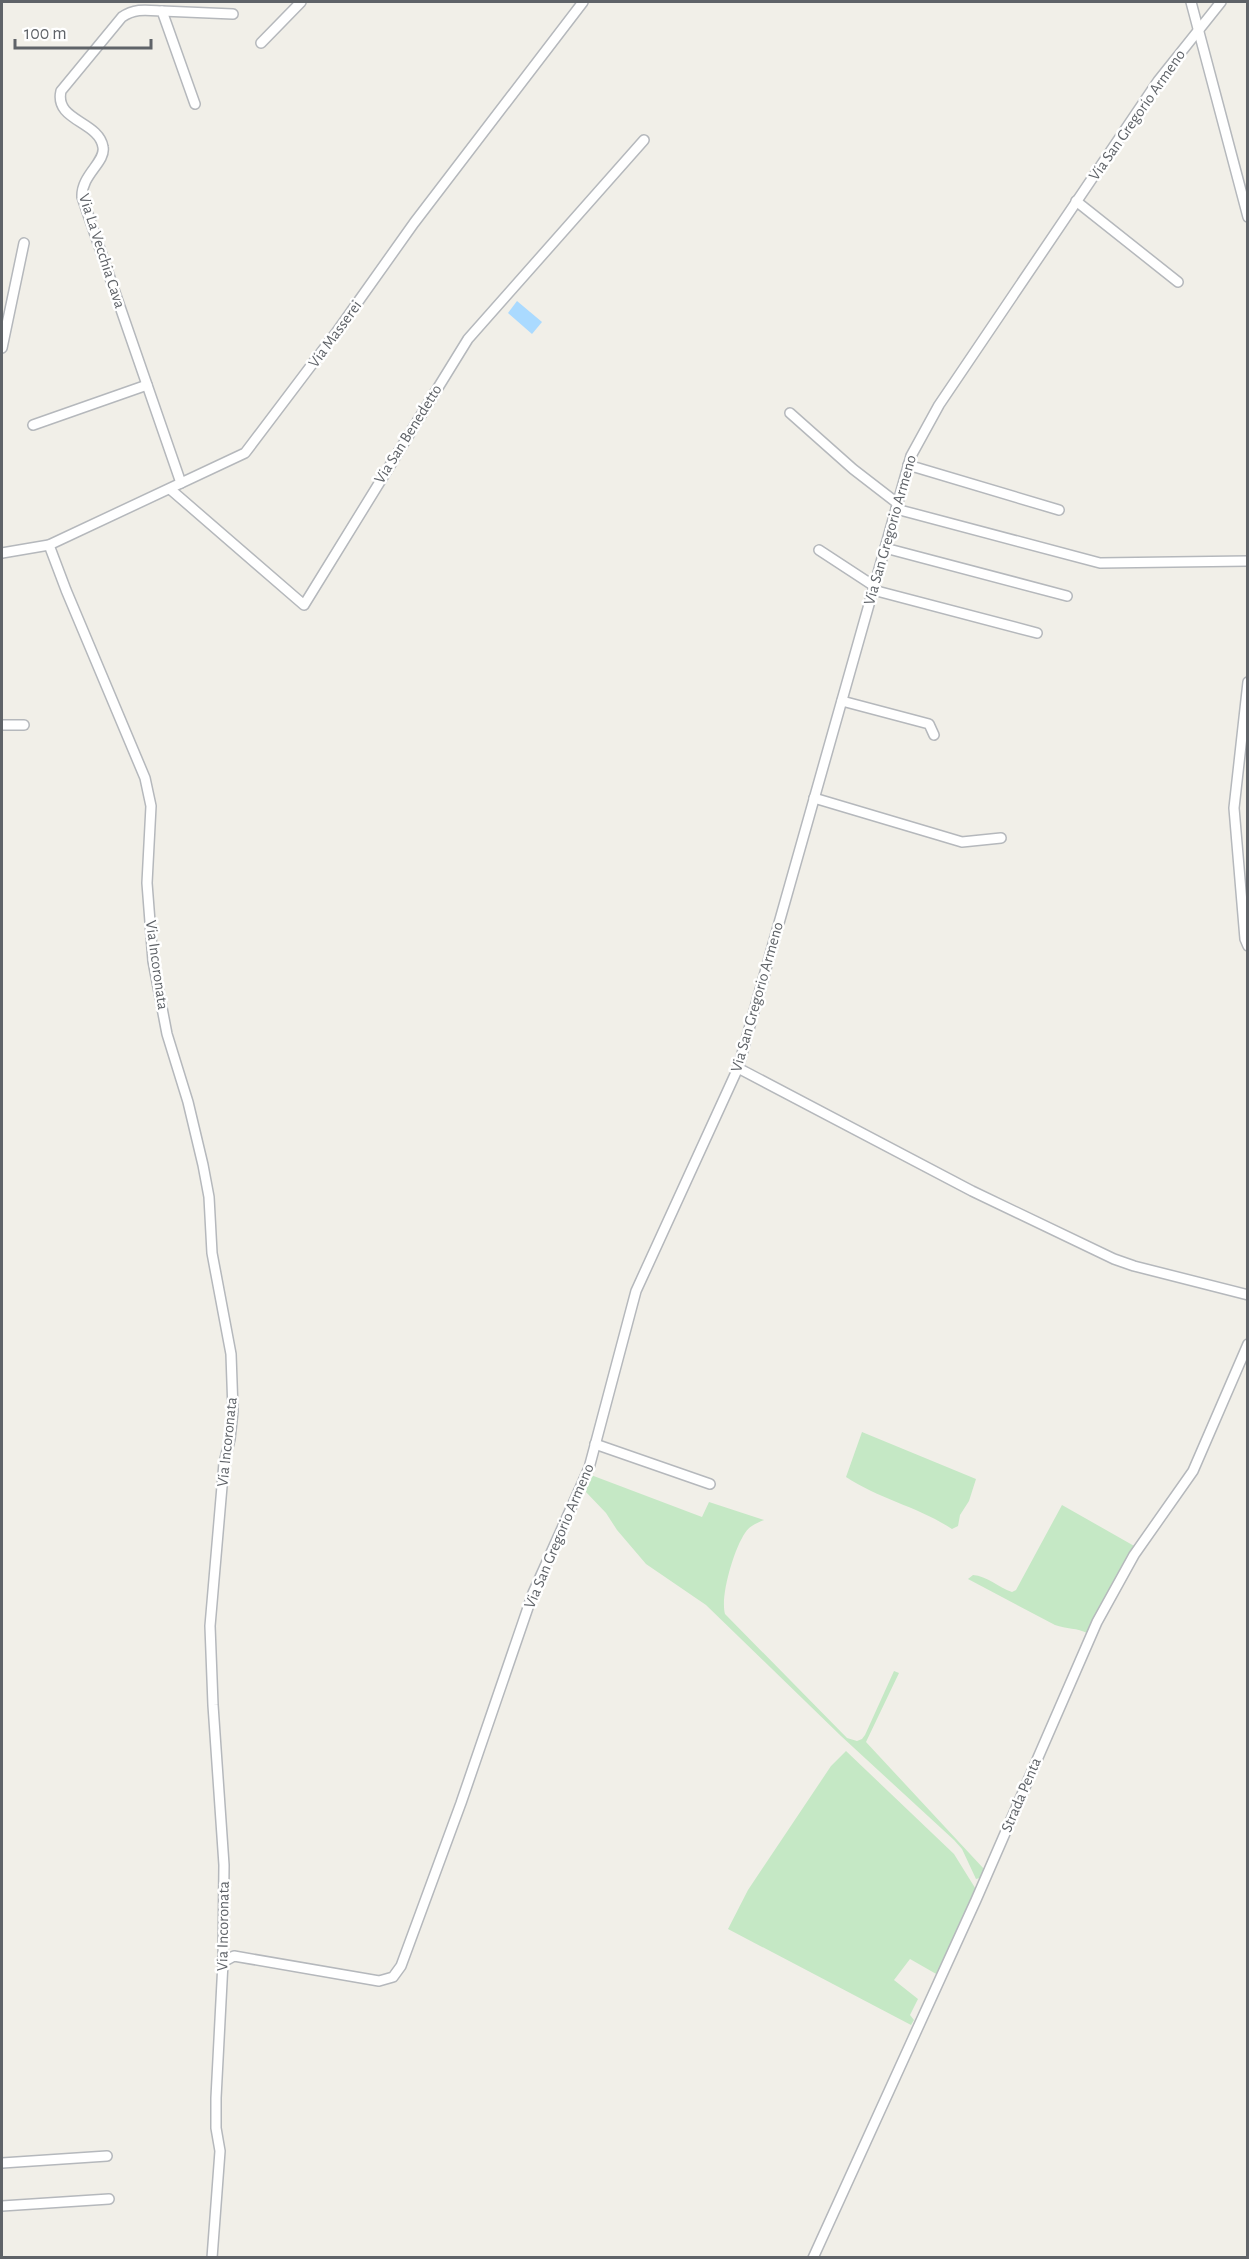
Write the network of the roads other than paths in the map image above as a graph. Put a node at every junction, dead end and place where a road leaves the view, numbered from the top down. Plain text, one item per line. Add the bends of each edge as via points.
1 (301, 2) edge
2 (583, 2) edge
3 (1191, 2) edge
4 (1221, 2) edge
5 (162, 11) junction
6 (233, 14) dead end
7 (1197, 32) junction
8 (261, 43) dead end
9 (195, 104) dead end
10 (644, 140) dead end
11 (1076, 201) junction
12 (1248, 217) edge
13 (24, 243) dead end
14 (1178, 282) dead end
15 (2, 348) edge
16 (147, 385) junction
17 (790, 413) dead end
18 (33, 425) dead end
19 (908, 465) junction
20 (181, 483) junction
21 (170, 489) junction
22 (897, 506) junction
23 (1059, 510) dead end
24 (50, 545) junction
25 (885, 548) junction
26 (819, 550) dead end
27 (2, 553) edge
28 (1248, 561) edge
29 (873, 588) junction
30 (1067, 596) dead end
31 (1037, 633) dead end
32 (1248, 682) edge
33 (842, 701) junction
34 (2, 725) edge
35 (24, 725) dead end
36 (934, 735) dead end
37 (814, 798) junction
38 (1001, 838) dead end
39 (1248, 946) edge
40 (738, 1068) junction
41 (1248, 1295) edge
42 (1248, 1344) edge
43 (595, 1444) junction
44 (710, 1484) dead end
45 (223, 1962) junction
46 (107, 2156) dead end
47 (2, 2163) edge
48 (109, 2199) dead end
49 (2, 2205) edge
50 (212, 2258) edge
51 (813, 2258) edge

1 - 8 street
2 - 20 street, Via Masserei via 245,453
3 - 7 street
4 - 7 street, Via San Gregorio Armeno
5 - 6 street
5 - 9 street
5 - 16 street, Via La Vecchia Cava via 139,9 122,17 59,98 66,112 96,133 104,149 85,179 82,197
7 - 11 street, Via San Gregorio Armeno via 1158,81
7 - 12 street
10 - 21 street, Via San Benedetto via 468,339 304,605
11 - 14 street
11 - 19 street, Via San Gregorio Armeno via 939,405
13 - 15 street
16 - 18 street
16 - 20 street, Via La Vecchia Cava
17 - 22 street
19 - 22 street, Via San Gregorio Armeno
19 - 23 street
20 - 21 street, Via Masserei
21 - 24 street, Via Masserei
22 - 25 street, Via San Gregorio Armeno
22 - 28 street via 1100,563
24 - 27 street, Via Masserei
24 - 45 street, Via Incoronata via 145,778 151,806 147,883 153,961 167,1034 205,1173 212,1253 231,1354 233,1411 224,1462 210,1626 224,1865
25 - 29 street, Via San Gregorio Armeno
25 - 30 street
26 - 29 street
29 - 31 street
29 - 33 street, Via San Gregorio Armeno
32 - 39 street via 1234,808
33 - 36 street via 929,724
33 - 37 street, Via San Gregorio Armeno
34 - 35 street
37 - 38 street via 962,842
37 - 40 street, Via San Gregorio Armeno
40 - 41 street via 972,1191 1114,1259
40 - 43 street, Via San Gregorio Armeno via 636,1291
42 - 51 street, Strada Penta via 1192,1470 1134,1555 1096,1622 976,1900
43 - 44 street
43 - 45 street, Via San Gregorio Armeno via 589,1468 533,1593 401,1966 393,1977 379,1981 234,1956
45 - 50 street, Via Incoronata via 216,2098 220,2151
46 - 47 street
48 - 49 street

